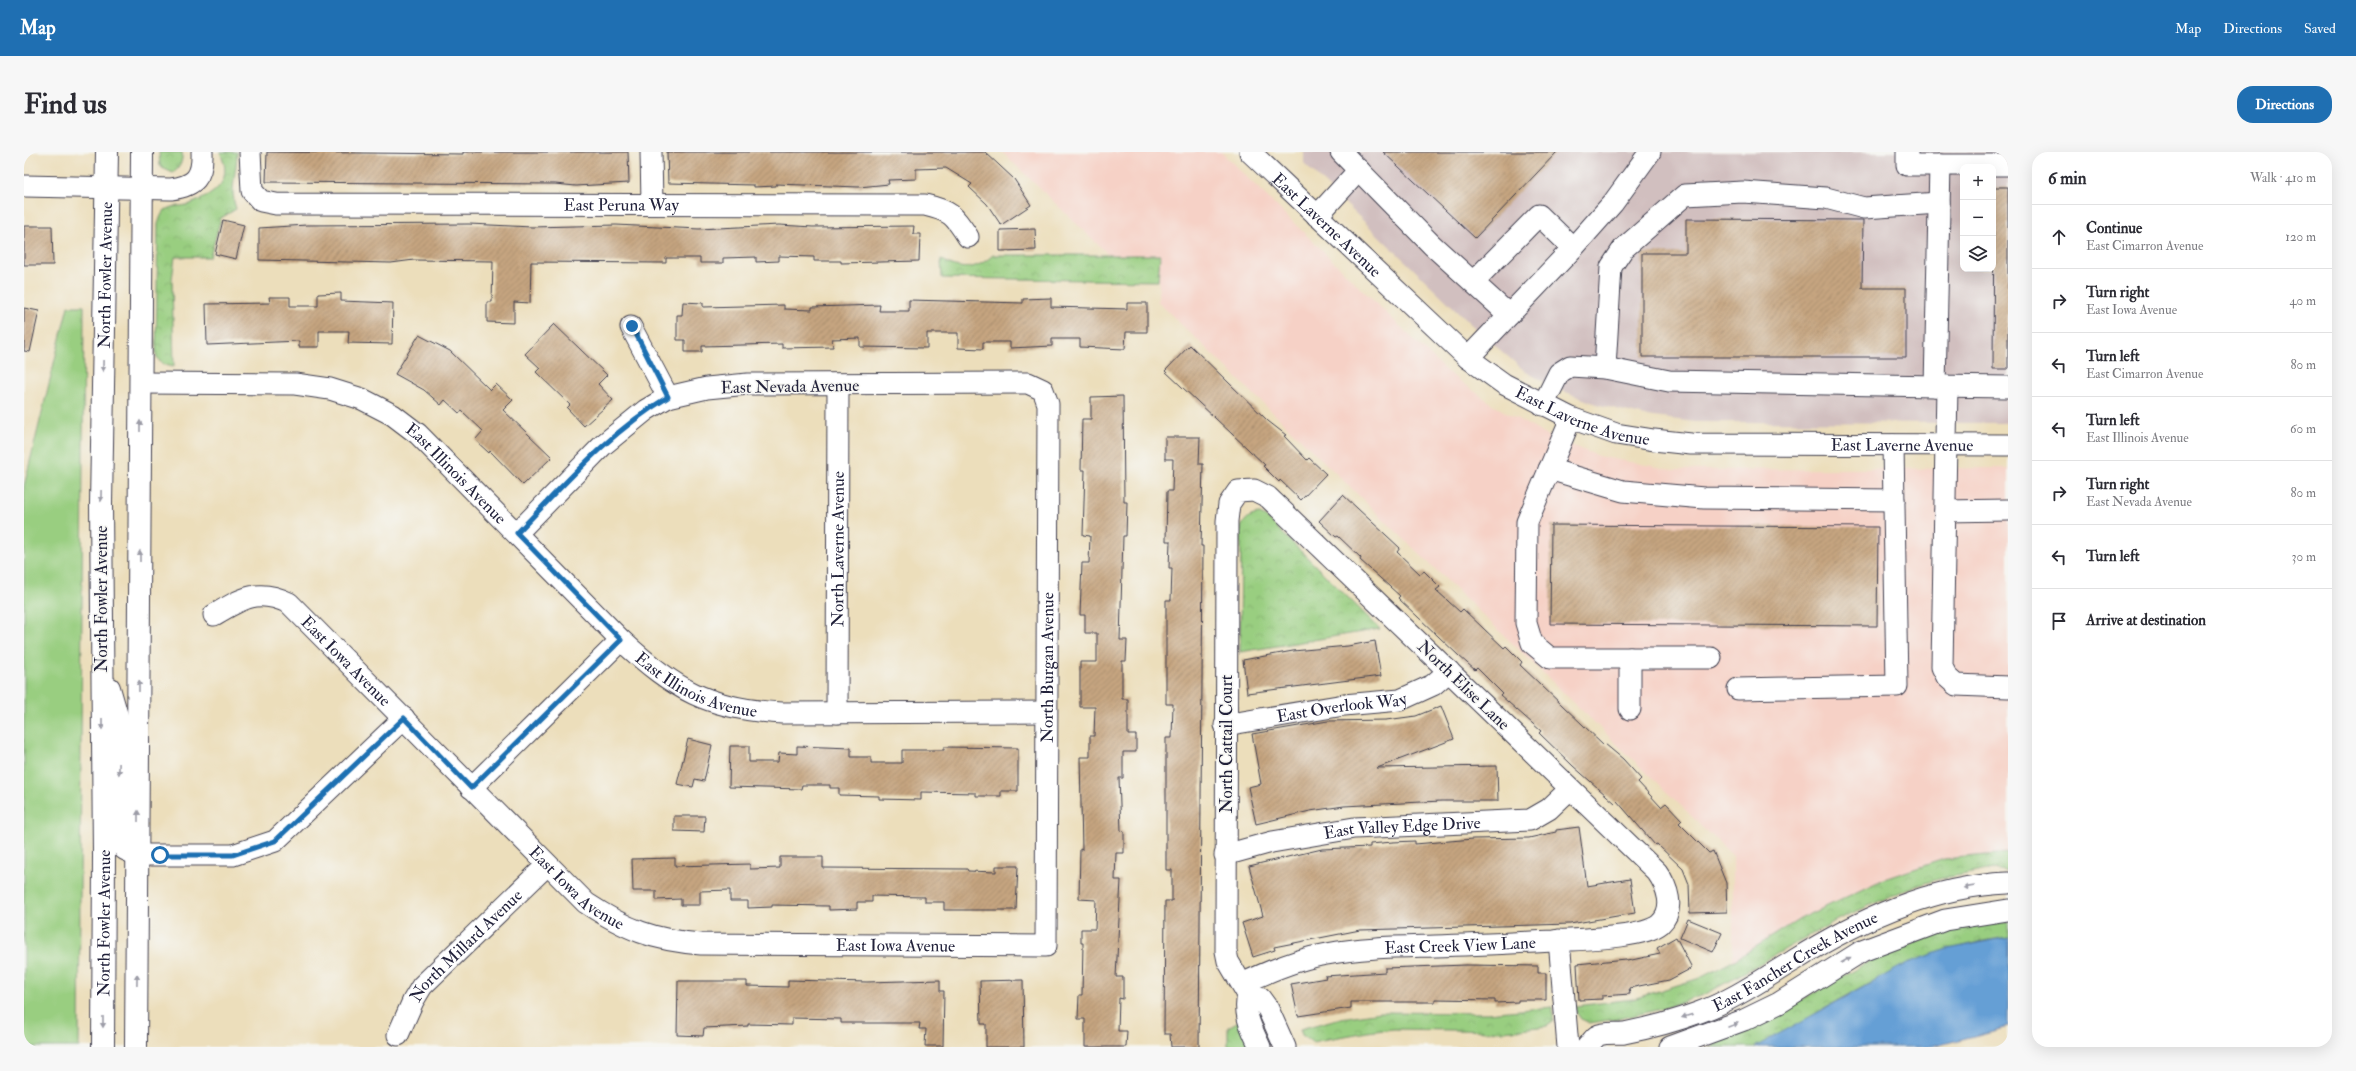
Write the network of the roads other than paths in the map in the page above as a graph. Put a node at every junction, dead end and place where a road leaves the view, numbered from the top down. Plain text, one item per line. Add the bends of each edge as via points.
1 (107, 152) edge
2 (142, 152) edge
3 (202, 152) edge
4 (250, 152) edge
5 (651, 152) edge
6 (1341, 152) edge
7 (1650, 152) edge
8 (1907, 152) edge
9 (1255, 154) edge
10 (1940, 165) junction
11 (2008, 165) edge
12 (1359, 170) junction
13 (24, 186) edge
14 (106, 187) junction
15 (141, 187) junction
16 (652, 204) junction
17 (1939, 204) junction
18 (1317, 216) junction
19 (968, 237) dead end
20 (1573, 248) junction
21 (1473, 282) junction
22 (1509, 315) junction
23 (632, 326) dead end
24 (1468, 358) junction
25 (1605, 368) junction
26 (141, 382) junction
27 (838, 385) junction
28 (1941, 386) junction
29 (2008, 387) edge
30 (1043, 390) joint
31 (668, 397) junction
32 (1543, 405) junction
33 (1571, 418) junction
34 (1945, 444) junction
35 (2008, 444) edge
36 (1893, 445) junction
37 (1549, 470) junction
38 (1238, 491) joint
39 (1894, 500) junction
40 (2008, 510) edge
41 (1945, 511) junction
42 (517, 533) junction
43 (214, 615) dead end
44 (621, 640) junction
45 (1630, 658) junction
46 (1711, 658) dead end
47 (102, 662) junction
48 (1449, 671) junction
49 (2008, 687) edge
50 (1738, 689) dead end
51 (1630, 709) dead end
52 (1046, 712) junction
53 (837, 713) junction
54 (404, 718) junction
55 (1226, 725) junction
56 (471, 788) junction
57 (1570, 789) junction
58 (138, 855) junction
59 (1225, 855) junction
60 (547, 864) junction
61 (2008, 883) edge
62 (1669, 903) joint
63 (2008, 910) edge
64 (1559, 940) junction
65 (1046, 946) joint
66 (1245, 990) junction
67 (398, 1035) dead end
68 (103, 1047) edge
69 (136, 1047) edge
70 (1260, 1047) edge
71 (1285, 1047) edge
72 (1568, 1047) edge
73 (1586, 1047) edge
74 (1670, 1047) edge

1 - 14 main road, North Fowler Avenue
2 - 15 main road, North Fowler Avenue
3 - 15 street via 200,173 194,182 171,189
4 - 16 street, East Peruna Way via 252,191 260,201 276,204
5 - 16 street
6 - 12 street
7 - 20 street via 1613,203
8 - 10 street via 1907,164
9 - 18 street, East Laverne Avenue
10 - 11 street
10 - 17 street
12 - 18 street
12 - 21 street via 1432,245
13 - 14 street
14 - 15 street
14 -> 47 main road, North Fowler Avenue via 101,504
15 - 26 main road, North Fowler Avenue
16 - 19 street, East Peruna Way via 925,205 945,209 957,220
17 - 25 street via 1864,208 1826,198 1758,193 1685,195 1623,249 1611,266
17 - 28 street
18 - 24 street, East Laverne Avenue
20 - 21 street via 1539,215
20 - 22 street
21 - 22 street
22 - 24 street
23 - 31 street
24 - 32 street, East Laverne Avenue via 1504,384
25 - 28 street via 1669,381
25 - 32 street via 1570,366 1559,373
26 - 42 street, East Illinois Avenue via 295,384 330,389 362,399 393,416 418,434
58 -> 26 main road, North Fowler Avenue
27 - 30 street, East Nevada Avenue via 1028,383
27 - 31 street, East Nevada Avenue via 748,384 707,388
27 - 53 street, North Laverne Avenue
28 - 29 street
28 - 34 street
30 - 52 street, North Burgan Avenue via 1048,404
31 - 42 street, East Nevada Avenue via 619,431
32 - 33 street, East Laverne Avenue
33 - 36 street, East Laverne Avenue via 1616,434 1691,444
33 - 37 street
34 - 35 street, East Laverne Avenue
34 - 36 street, East Laverne Avenue
34 - 41 street
36 - 39 street
37 - 39 street via 1623,491 1704,498
37 - 45 street via 1527,522 1526,623 1532,643 1550,658
38 - 48 street, North Elise Lane via 1254,490 1268,497
38 - 55 street, North Cattail Court via 1229,504 1227,522
39 - 50 street via 1897,686
40 - 41 street
41 - 49 street via 1942,667 1947,677 1956,685
42 - 44 street, East Illinois Avenue
43 - 54 street, East Iowa Avenue via 238,601 255,595 274,596 289,603
44 - 53 street, East Illinois Avenue via 653,670 682,689 714,702 746,711
44 - 56 street
45 - 46 street
45 - 51 street
47 -> 58 main road via 119,723 118,836 125,849
47 -> 68 main road, North Fowler Avenue
48 - 55 street, East Overlook Way via 1433,686 1400,700 1344,705
48 - 57 street, North Elise Lane
52 - 53 street, East Illinois Avenue
52 - 65 street, North Burgan Avenue
54 - 56 street, East Iowa Avenue
54 - 58 street via 275,841 233,855
55 - 59 street, North Cattail Court
56 - 60 street, East Iowa Avenue
57 - 59 street, East Valley Edge Drive via 1549,809 1530,820 1354,828 1272,842
57 - 62 street, North Elise Lane via 1657,872 1668,893
69 -> 58 main road, North Fowler Avenue
59 - 66 street, North Cattail Court via 1226,951 1228,961
60 - 65 street, East Iowa Avenue via 586,903 614,922 648,936 677,942
60 - 67 street, North Millard Avenue via 422,986
61 -> 73 street, East Fancher Creek Avenue via 1926,897 1883,913 1842,932 1763,980 1702,1011 1665,1023 1598,1036
62 - 64 street, East Creek View Lane via 1666,915 1659,924 1640,931 1601,938
74 -> 63 street, East Fancher Creek Avenue via 1744,1020 1779,1003 1862,951 1945,920
64 - 66 street, East Creek View Lane via 1382,948 1327,954 1273,969
64 - 72 street
66 - 70 street via 1246,1018
66 - 71 street, North Cattail Court via 1260,998 1268,1009

